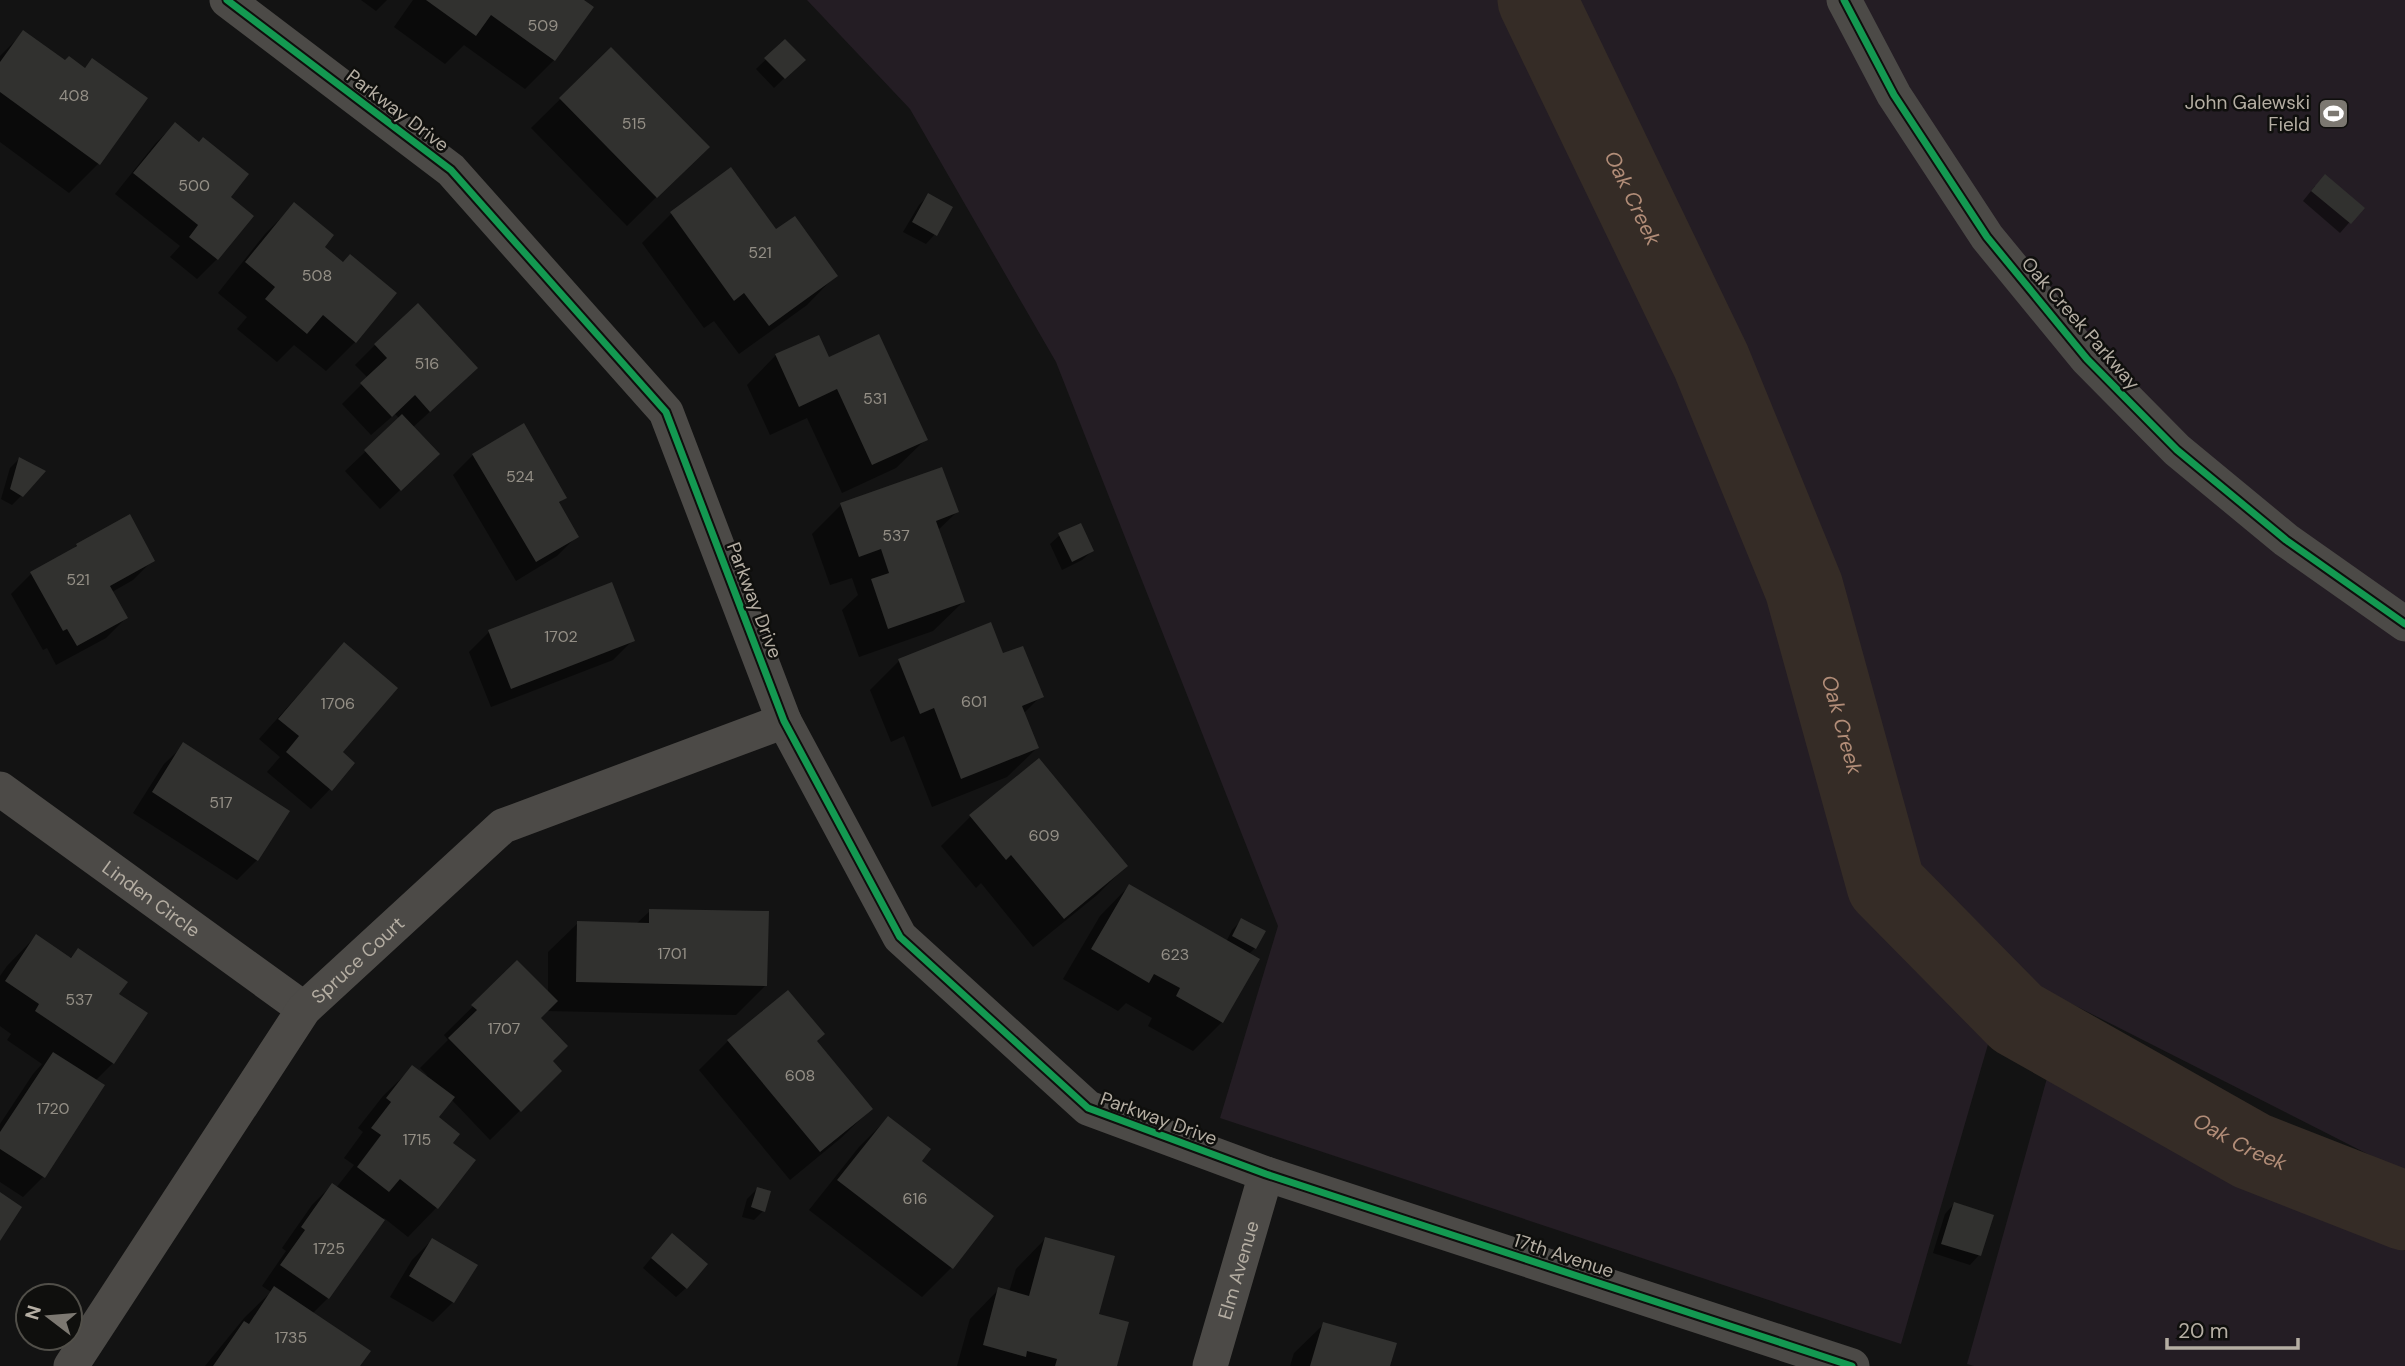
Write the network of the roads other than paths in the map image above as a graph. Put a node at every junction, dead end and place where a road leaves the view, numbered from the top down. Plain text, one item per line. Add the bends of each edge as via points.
1 (227, 0) edge
2 (1844, 0) edge
3 (2405, 624) edge
4 (784, 721) junction
5 (0, 789) edge
6 (304, 1009) junction
7 (1266, 1174) junction
8 (71, 1366) edge
9 (1210, 1366) edge
10 (1852, 1366) edge

1 - 4 street, Parkway Drive via 451,170 666,412
2 - 3 street, Oak Creek Parkway via 1894,94 1987,237 2087,359 2177,450 2286,540
4 - 6 street, Spruce Court via 503,826
4 - 7 street, Parkway Drive via 900,937 1088,1108
5 - 6 street, Linden Circle
6 - 8 street, Spruce Court
7 - 9 street, Elm Avenue
7 - 10 street, 17th Avenue

